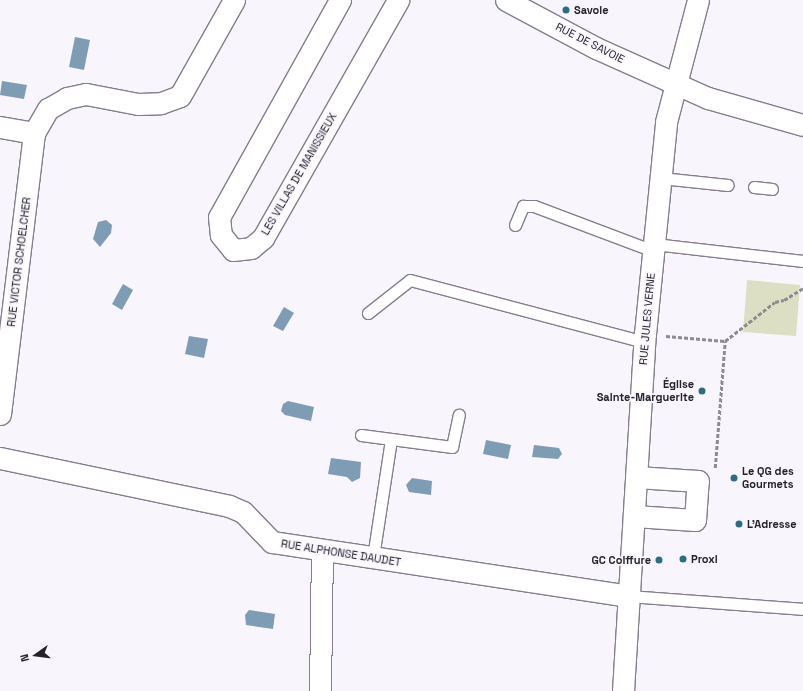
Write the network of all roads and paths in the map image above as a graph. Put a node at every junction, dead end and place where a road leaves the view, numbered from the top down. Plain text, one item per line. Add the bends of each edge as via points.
1 (234, 0) edge
2 (340, 0) edge
3 (398, 0) edge
4 (506, 0) edge
5 (698, 0) edge
6 (675, 84) junction
7 (803, 125) edge
8 (0, 127) edge
9 (34, 133) junction
10 (661, 178) junction
11 (728, 185) dead end
12 (754, 187) dead end
13 (772, 189) dead end
14 (515, 225) dead end
15 (654, 248) junction
16 (803, 261) edge
17 (803, 288) edge
18 (368, 313) dead end
19 (645, 338) junction
20 (725, 341) junction
21 (0, 414) edge
22 (459, 415) dead end
23 (361, 435) dead end
24 (391, 439) junction
25 (0, 458) edge
26 (636, 477) junction
27 (698, 481) junction
28 (634, 516) junction
29 (322, 550) junction
30 (373, 558) junction
31 (627, 596) junction
32 (803, 609) edge
33 (320, 691) edge
34 (623, 691) edge

1 - 9 street via 180,96 161,103 138,104 86,94 67,98 48,109
2 - 3 street, LES VILLAS DE MANISSIEUX via 219,217 222,235 233,250 251,248 263,238
4 - 6 street, RUE DE SAVOIE via 596,48
5 - 6 street, RUE JULES VERNE
6 - 7 street, RUE DE SAVOIE via 708,98
6 - 10 street, RUE JULES VERNE via 667,111
8 - 9 street
9 - 21 street, RUE VICTOR SCHOELCHER
10 - 11 lane
10 - 15 street, RUE JULES VERNE
12 - 13 lane
14 - 15 lane via 523,206 534,206
15 - 16 lane
15 - 19 street, RUE JULES VERNE
17 - 20 path via 784,300 775,302
18 - 19 lane via 410,280
19 - 20 path
19 - 26 street, RUE JULES VERNE
20 - 27 path via 715,469
22 - 24 lane via 452,447
23 - 24 lane
24 - 30 lane
25 - 29 street, RUE ALPHONSE DAUDET via 229,506 243,512 272,542
26 - 27 street
26 - 28 street, RUE JULES VERNE
27 - 28 street via 695,520
28 - 31 street, RUE JULES VERNE
29 - 30 street, RUE ALPHONSE DAUDET
29 - 33 street
30 - 31 street, RUE ALPHONSE DAUDET
31 - 32 lane
31 - 34 street, RUE JULES VERNE

